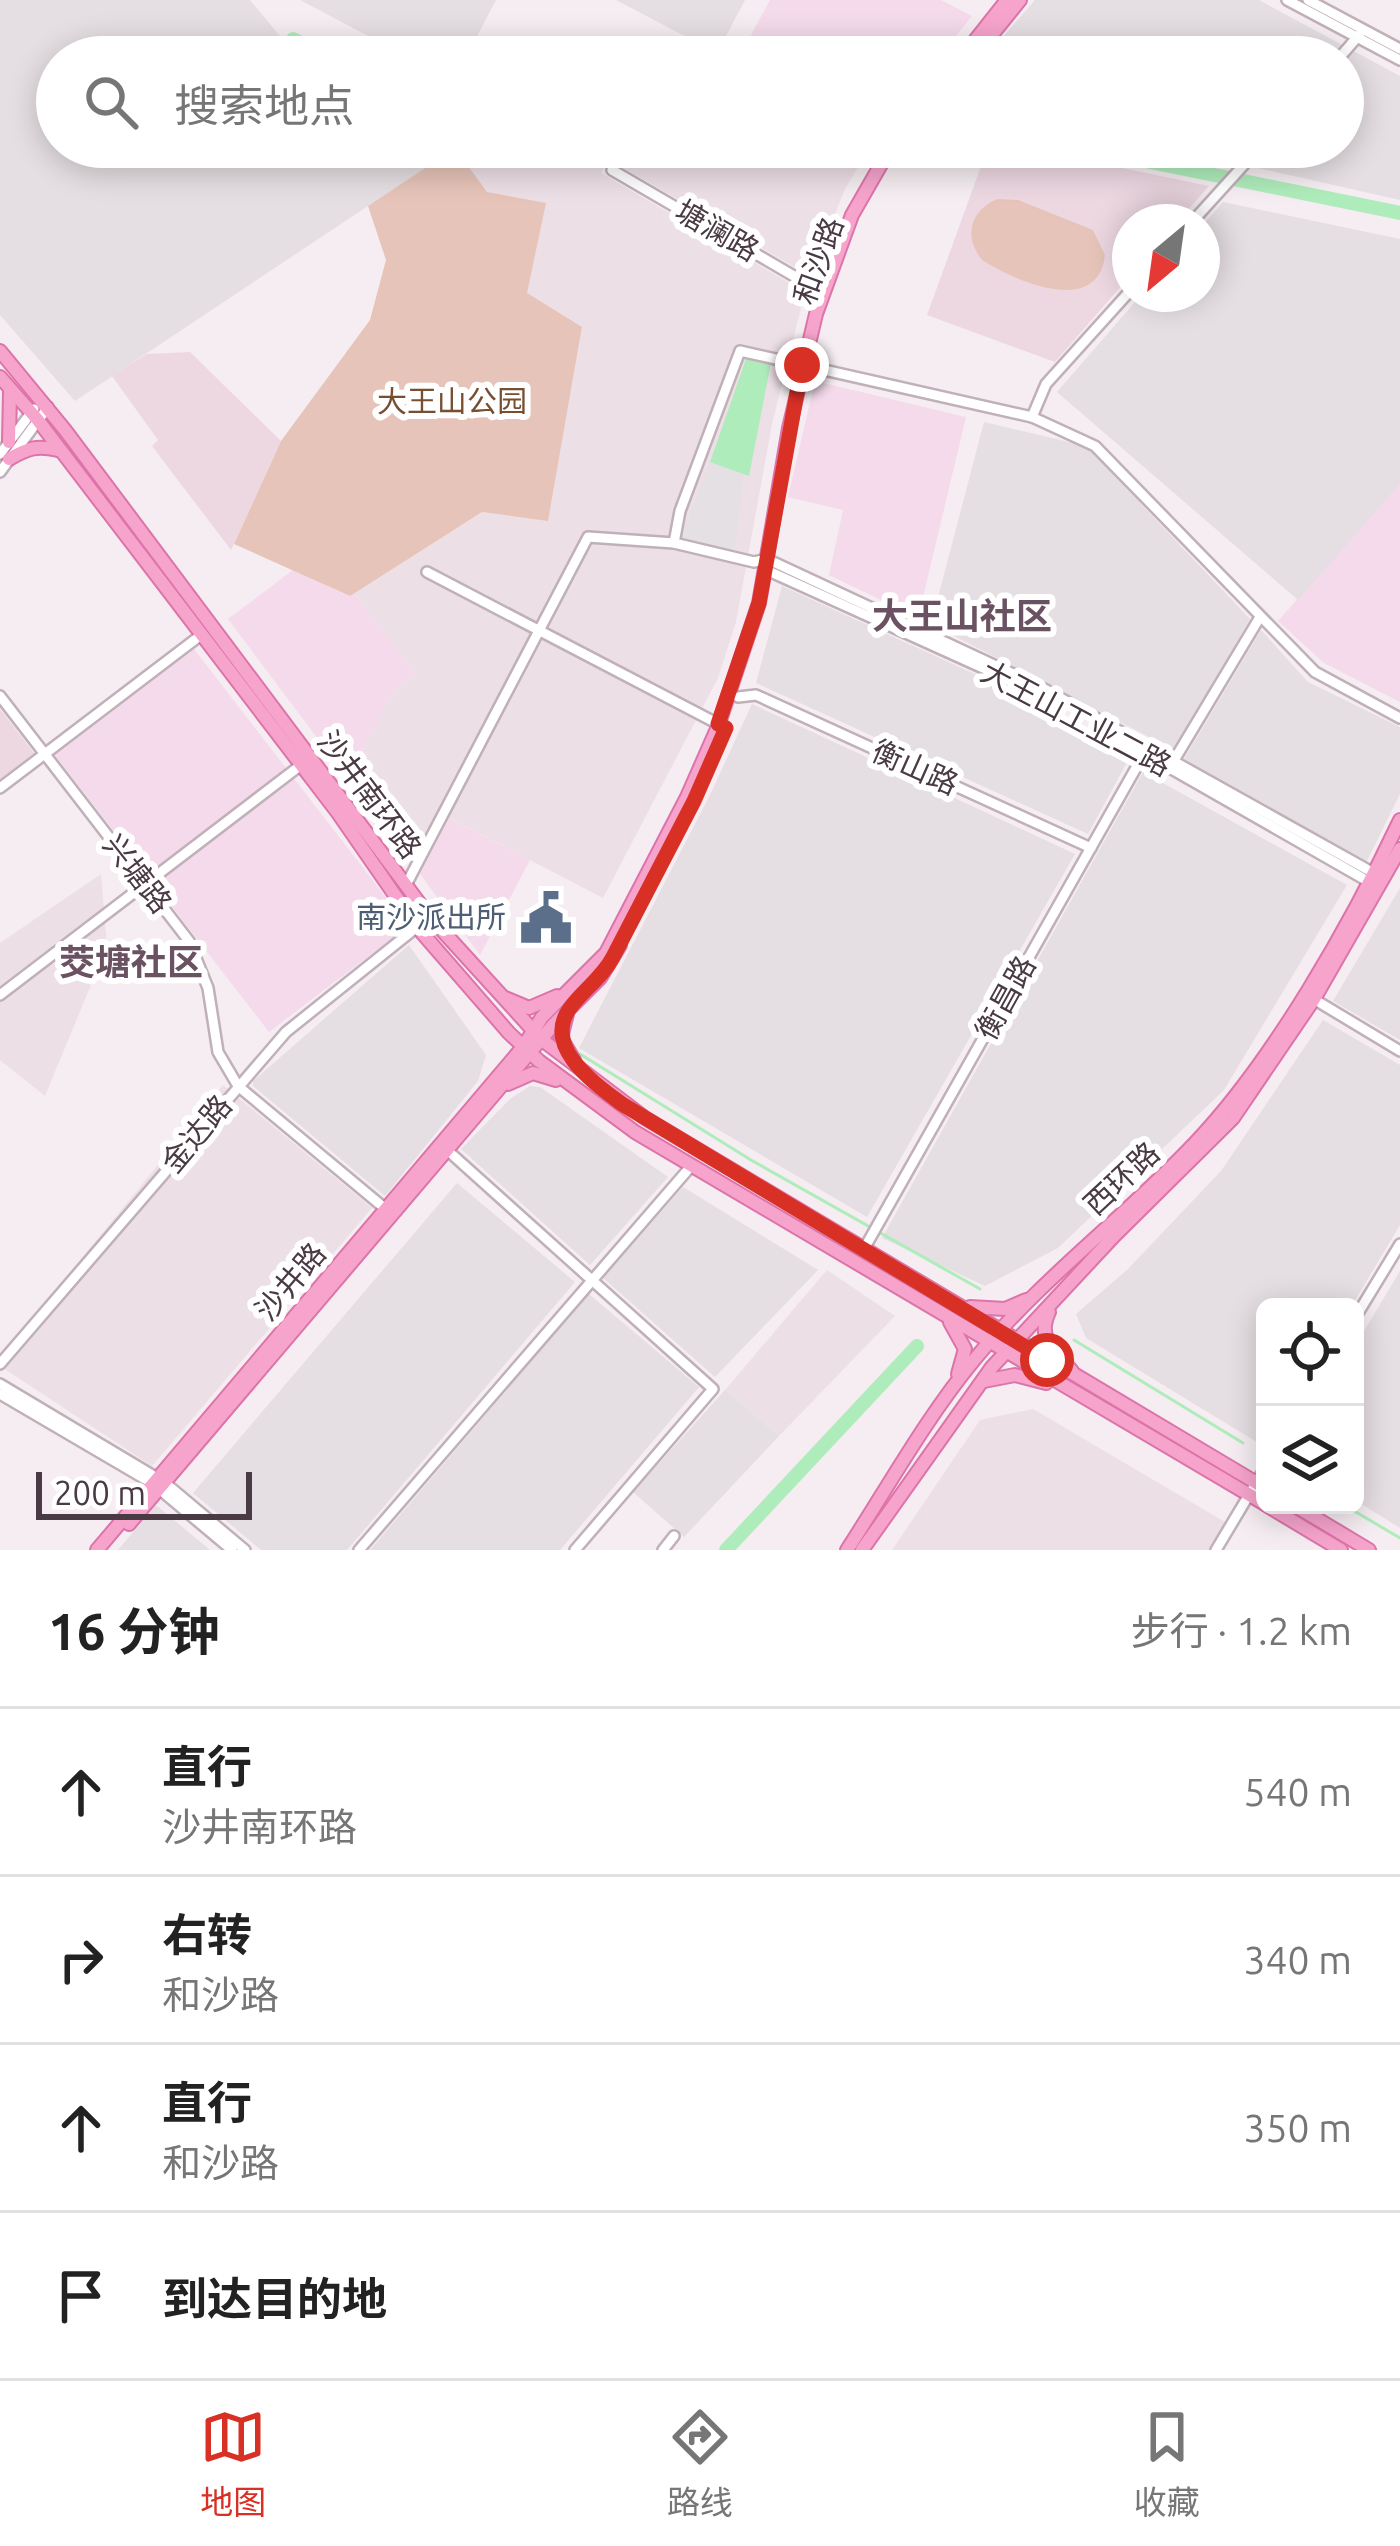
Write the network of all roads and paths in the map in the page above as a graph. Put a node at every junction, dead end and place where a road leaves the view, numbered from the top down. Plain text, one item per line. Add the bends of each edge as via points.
1 (1007, 0) edge
2 (1020, 0) edge
3 (1287, 0) edge
4 (1308, 0) edge
5 (1360, 33) junction
6 (979, 36) edge
7 (991, 36) edge
8 (1358, 36) edge
9 (1400, 50) edge
10 (1400, 60) edge
11 (878, 168) edge
12 (887, 168) edge
13 (1242, 168) edge
14 (612, 170) dead end
15 (1208, 204) edge
16 (823, 293) junction
17 (1112, 311) edge
18 (0, 351) edge
19 (807, 366) junction
20 (0, 377) edge
21 (10, 389) junction
22 (44, 403) junction
23 (34, 416) junction
24 (1032, 417) junction
25 (58, 450) junction
26 (6, 451) edge
27 (0, 472) edge
28 (674, 543) junction
29 (767, 566) junction
30 (427, 572) dead end
31 (1260, 617) junction
32 (539, 631) junction
33 (201, 635) junction
34 (0, 696) edge
35 (738, 697) junction
36 (1400, 718) edge
37 (722, 726) junction
38 (1146, 750) junction
39 (45, 754) junction
40 (301, 765) junction
41 (1171, 765) junction
42 (0, 788) edge
43 (1400, 820) edge
44 (1397, 842) edge
45 (1090, 848) junction
46 (1376, 880) junction
47 (145, 884) junction
48 (406, 885) junction
49 (417, 927) junction
50 (574, 987) junction
51 (497, 994) junction
52 (0, 995) edge
53 (1309, 996) junction
54 (568, 1010) junction
55 (537, 1036) junction
56 (527, 1050) junction
57 (1400, 1051) edge
58 (238, 1086) junction
59 (569, 1086) junction
60 (600, 1087) junction
61 (497, 1091) junction
62 (444, 1147) junction
63 (692, 1165) junction
64 (389, 1212) junction
65 (871, 1238) junction
66 (1400, 1244) edge
67 (592, 1281) junction
68 (1058, 1295) junction
69 (1032, 1298) junction
70 (1364, 1303) edge
71 (946, 1306) junction
72 (996, 1337) junction
73 (1011, 1346) junction
74 (0, 1364) edge
75 (0, 1384) edge
76 (979, 1385) junction
77 (1075, 1385) junction
78 (954, 1387) junction
79 (0, 1394) edge
80 (158, 1483) junction
81 (1256, 1487) edge
82 (1256, 1490) edge
83 (1281, 1514) edge
84 (1309, 1514) edge
85 (674, 1536) dead end
86 (97, 1550) edge
87 (107, 1550) edge
88 (232, 1550) edge
89 (245, 1550) edge
90 (359, 1550) edge
91 (575, 1550) edge
92 (663, 1550) edge
93 (847, 1550) edge
94 (862, 1550) edge
95 (1216, 1550) edge
96 (1341, 1550) edge
97 (1369, 1550) edge

1 - 6 main road
2 - 7 main road
3 - 5 street
4 - 5 street
5 - 8 street
5 - 9 street
5 - 10 street
11 - 16 main road, 和沙路
12 - 19 main road, 和沙路 via 846,250
13 - 15 street
14 - 16 street, 塘澜路
16 - 19 main road, 和沙路
17 - 24 street via 1046,384
18 - 22 main road, 沙井南环路
19 - 24 street
19 - 28 street via 740,351
19 - 29 main road, 和沙路
20 - 21 main road, 沙井南环路
21 - 23 main road, 沙井南环路
21 - 26 main road
22 - 23 street
22 - 48 main road, 沙井南环路
23 - 25 main road, 沙井南环路
23 - 26 street
24 - 31 street via 1095,446
25 - 26 main road
25 - 33 main road, 沙井南环路
26 - 27 street
28 - 29 street, 大王山工业二路
28 - 32 street, 大王山工业二路 via 588,537
29 - 35 main road, 和沙路 via 760,628
29 - 37 main road, 和沙路
29 - 38 street, 大王山工业二路
30 - 32 street
31 - 36 street via 1315,672
31 - 41 street
32 - 37 street
32 - 48 street
33 - 39 street
33 - 40 main road, 沙井南环路
34 - 39 street, 兴塘路
35 - 37 main road, 和沙路
35 - 45 street, 衡山路 via 756,695
37 - 50 main road, 和沙路 via 606,953
37 - 54 main road, 和沙路 via 694,801 613,957
38 - 41 street, 大王山工业二路
38 - 45 street, 衡昌路
39 - 42 street
39 - 47 street, 兴塘路
40 - 47 street
40 - 49 main road, 沙井南环路
41 - 46 street, 大王山工业二路
43 - 44 main road, 西环路
44 - 46 main road, 西环路
45 - 65 street, 衡昌路
46 - 53 main road, 西环路
47 - 52 street
47 - 58 street, 兴塘路 via 200,964 218,1052
48 - 51 main road, 沙井南环路
49 - 56 main road, 沙井南环路
49 - 58 street, 金达路 via 286,1032
50 - 51 main road via 535,1007
50 - 55 main road, 和沙路 via 542,1017
51 - 55 main road, 沙井南环路
53 - 57 street
53 - 68 main road, 西环路 via 1233,1118
53 - 69 main road, 西环路 via 1196,1142
54 - 55 main road, 和沙路
54 - 60 main road via 564,1048
55 - 56 main road, 和沙路
55 - 60 main road, 沙井南环路
56 - 59 main road, 沙井南环路
56 - 61 main road, 沙井路
56 - 62 main road, 沙井路
58 - 64 street, 兴塘路
58 - 74 street, 金达路
59 - 61 main road via 533,1073
59 - 63 main road, 沙井南环路
60 - 65 main road, 沙井南环路
61 - 62 main road, 沙井路
62 - 64 main road, 沙井路
62 - 67 street
63 - 67 street
63 - 71 main road, 沙井南环路
64 - 80 main road, 沙井路
65 - 71 main road, 沙井南环路
66 - 70 street
67 - 90 street
67 - 91 street via 713,1390
68 - 73 main road, 西环路
68 - 77 main road via 1044,1334
69 - 71 main road via 989,1310
69 - 72 main road, 西环路
71 - 72 main road, 沙井南环路
71 - 78 main road via 965,1349
72 - 73 main road, 沙井南环路
72 - 78 main road, 西环路
73 - 76 main road, 西环路
73 - 77 main road, 沙井南环路
75 - 80 street
76 - 77 main road via 1001,1375
76 - 94 main road, 西环路
77 - 81 main road, 沙井南环路
78 - 93 main road, 西环路
79 - 80 street
80 - 86 main road, 沙井路
80 - 87 main road, 沙井路
80 - 88 street
80 - 89 street
82 - 95 street
83 - 96 main road, 沙井南环路
84 - 97 main road
85 - 92 street

